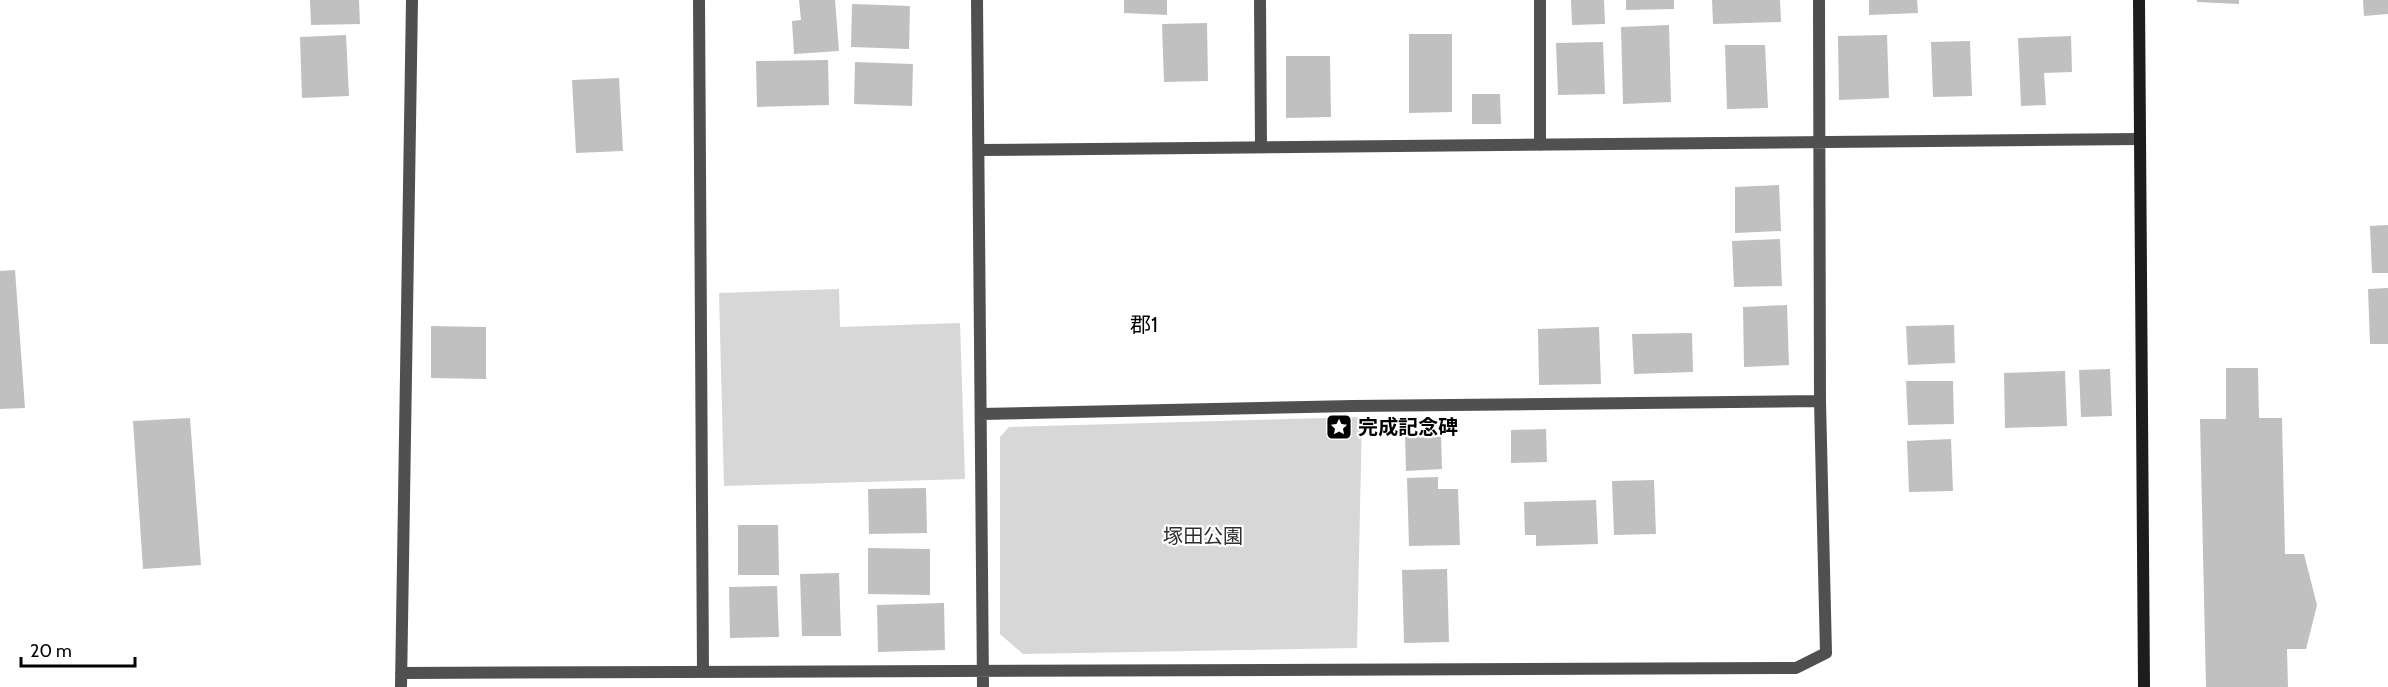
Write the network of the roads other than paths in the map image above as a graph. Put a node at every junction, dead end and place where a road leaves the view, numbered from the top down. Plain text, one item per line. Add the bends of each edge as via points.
1 (412, 0) edge
2 (699, 0) edge
3 (978, 0) edge
4 (1260, 0) edge
5 (1540, 0) edge
6 (1819, 0) edge
7 (2139, 0) edge
8 (2139, 139) junction
9 (1819, 142) junction
10 (1540, 145) junction
11 (1261, 147) junction
12 (979, 150) junction
13 (1820, 401) junction
14 (981, 414) junction
15 (982, 671) junction
16 (703, 672) junction
17 (401, 673) junction
18 (401, 687) edge
19 (982, 687) edge
20 (2144, 687) edge

1 - 17 street
2 - 16 street
3 - 12 street
4 - 11 street
5 - 10 street
6 - 9 street
7 - 8 street
8 - 9 street
8 - 20 street
9 - 10 street
9 - 13 street
10 - 11 street
11 - 12 street
12 - 14 street
13 - 14 street
13 - 15 street via 1826,653 1796,668
14 - 15 street
15 - 16 street
15 - 19 street
16 - 17 street
17 - 18 street

